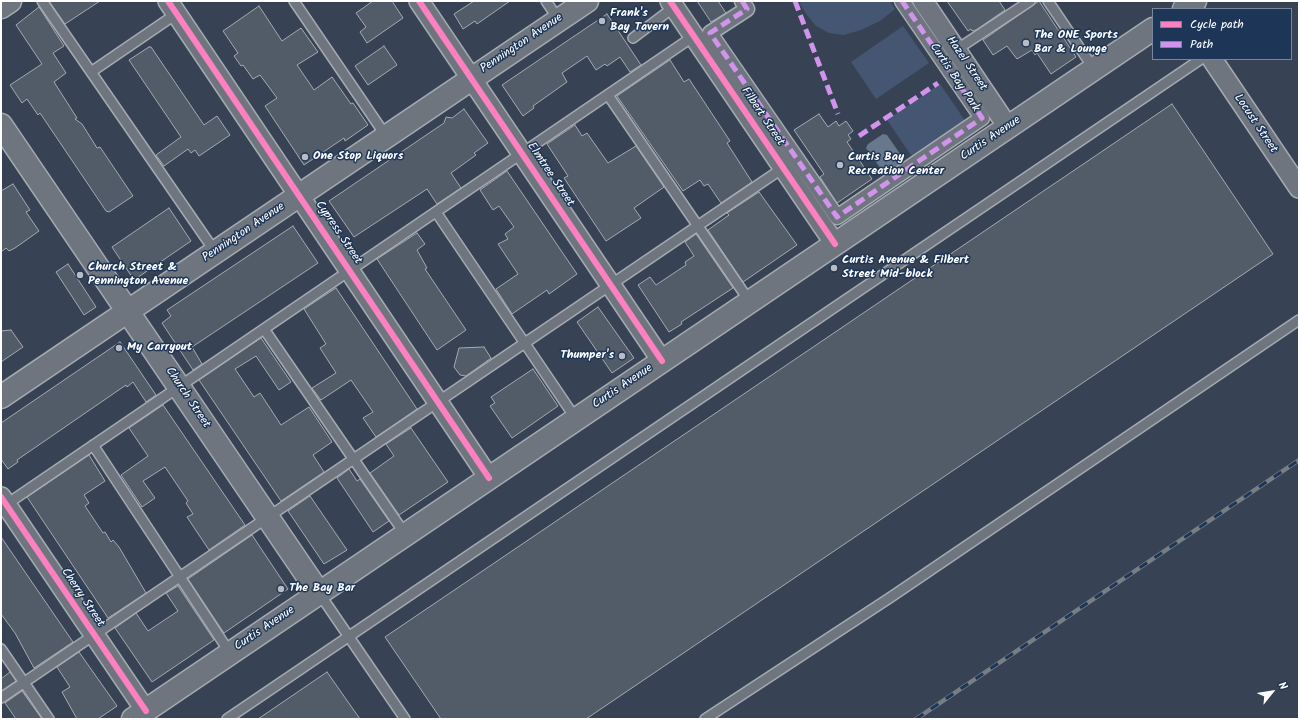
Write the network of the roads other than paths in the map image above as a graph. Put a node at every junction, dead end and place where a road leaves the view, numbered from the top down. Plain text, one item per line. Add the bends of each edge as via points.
1 (10, 1) edge
2 (42, 1) edge
3 (294, 1) edge
4 (419, 1) edge
5 (546, 1) edge
6 (587, 1) edge
7 (742, 1) edge
8 (902, 1) edge
9 (923, 1) edge
10 (1030, 1) edge
11 (1048, 1) edge
12 (1195, 1) edge
13 (672, 4) edge
14 (1, 7) edge
15 (172, 7) edge
16 (1185, 8) edge
17 (558, 20) junction
18 (1152, 30) edge
19 (694, 36) junction
20 (633, 38) dead end
21 (956, 50) junction
22 (1200, 60) edge
23 (1213, 60) edge
24 (1094, 69) junction
25 (91, 72) junction
26 (472, 79) junction
27 (608, 95) junction
28 (1, 125) edge
29 (1008, 127) junction
30 (386, 136) junction
31 (522, 154) junction
32 (784, 168) junction
33 (1299, 188) edge
34 (299, 196) junction
35 (436, 212) junction
36 (698, 226) junction
37 (835, 244) junction
38 (216, 253) junction
39 (350, 271) junction
40 (611, 285) junction
41 (750, 302) junction
42 (128, 311) junction
43 (1299, 320) edge
44 (264, 329) junction
45 (525, 343) junction
46 (662, 361) junction
47 (179, 387) junction
48 (1, 397) edge
49 (438, 402) junction
50 (576, 419) junction
51 (93, 445) junction
52 (354, 459) junction
53 (489, 478) junction
54 (3, 503) edge
55 (267, 517) junction
56 (405, 534) junction
57 (180, 576) junction
58 (319, 593) junction
59 (94, 634) junction
60 (349, 636) junction
61 (1, 649) edge
62 (230, 653) junction
63 (24, 682) junction
64 (1, 698) edge
65 (140, 715) edge
66 (49, 719) edge
67 (226, 719) edge
68 (405, 719) edge
69 (705, 719) edge

1 - 14 main road
2 - 25 lane
3 - 30 lane
4 - 26 street, Elmtree Street
5 - 17 lane
6 - 17 main road, Pennington Avenue
7 - 8 street, Curtis Bay Park via 747,9 710,33 837,217 982,118
9 - 21 street, Hazel Street
10 - 21 lane
11 - 24 lane
12 - 16 main road
13 - 19 street, Filbert Street
13 - 20 lane
15 - 25 lane
15 - 34 street, Cypress Street
17 - 26 main road, Pennington Avenue
18 - 24 main road, Curtis Avenue
19 - 27 lane
19 - 32 street, Filbert Street
21 - 29 street, Hazel Street
22 - 60 lane
23 - 33 street, Locust Street
24 - 29 main road, Curtis Avenue
25 - 38 lane
26 - 30 main road, Pennington Avenue
26 - 31 street, Elmtree Street
27 - 31 lane
27 - 36 lane
28 - 42 main road, Church Street
29 - 37 main road, Curtis Avenue
30 - 34 main road, Pennington Avenue
31 - 35 lane
31 - 40 street, Elmtree Street
32 - 36 lane
32 - 37 street, Filbert Street
34 - 38 main road, Pennington Avenue
34 - 39 street, Cypress Street
35 - 39 lane
35 - 45 lane
36 - 40 lane
36 - 41 lane
37 - 41 main road, Curtis Avenue
38 - 42 main road, Pennington Avenue
39 - 44 lane
39 - 49 street, Cypress Street
40 - 45 lane
40 - 46 street, Elmtree Street
41 - 46 main road, Curtis Avenue
42 - 47 main road, Church Street
42 - 48 main road, Pennington Avenue
43 - 69 lane via 891,597
44 - 47 lane
44 - 52 lane
45 - 49 lane
45 - 50 lane
46 - 50 main road, Curtis Avenue
47 - 51 lane
47 - 55 main road, Church Street
49 - 52 lane
49 - 53 street, Cypress Street
50 - 53 main road, Curtis Avenue
51 - 54 lane
51 - 57 lane
52 - 55 lane
52 - 56 lane
53 - 56 main road, Curtis Avenue
54 - 59 street, Cherry Street
55 - 57 lane
55 - 58 main road, Church Street
56 - 58 main road, Curtis Avenue
57 - 59 lane
57 - 62 lane
58 - 60 lane
58 - 62 main road, Curtis Avenue
59 - 63 lane
59 - 65 street, Cherry Street
60 - 67 lane
60 - 68 lane
61 - 63 lane
62 - 65 main road, Curtis Avenue
63 - 64 lane
63 - 66 lane

